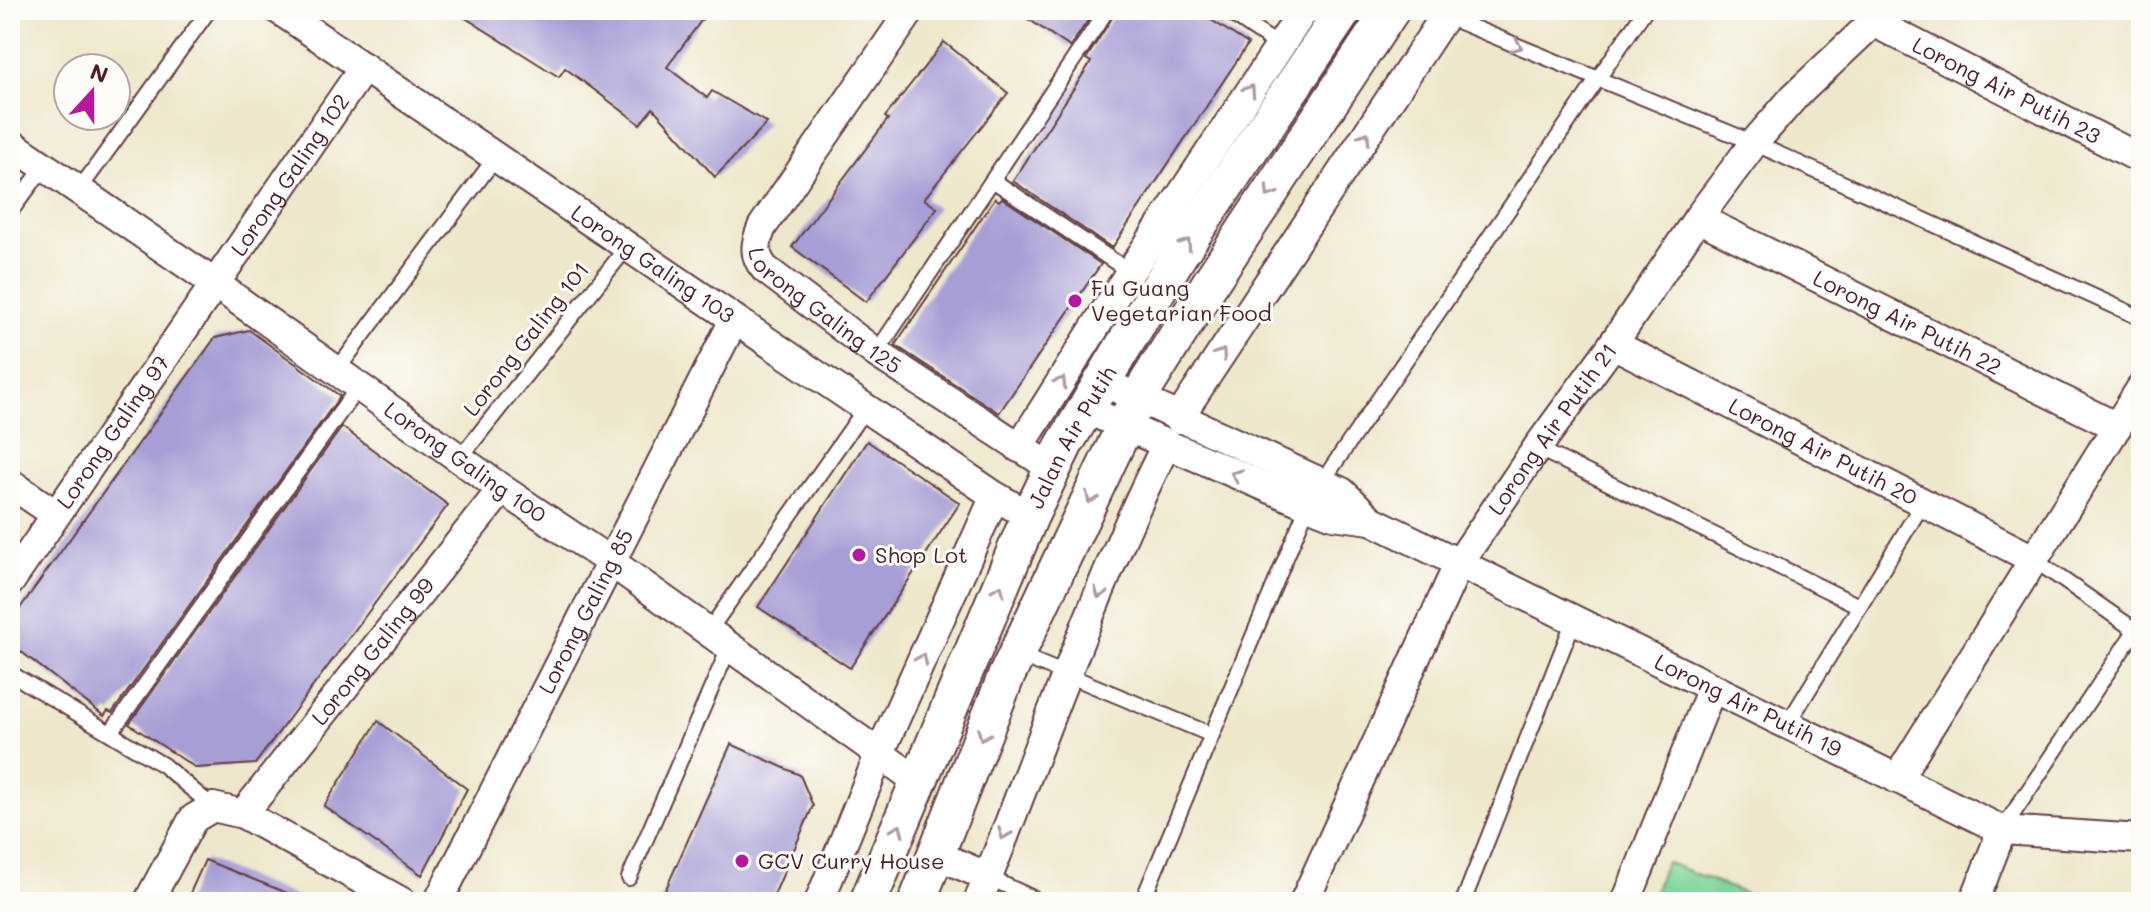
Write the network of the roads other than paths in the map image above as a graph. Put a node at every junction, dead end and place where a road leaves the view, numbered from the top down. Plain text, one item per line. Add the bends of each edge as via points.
1 (209, 10) edge
2 (279, 10) edge
3 (911, 10) edge
4 (1107, 10) edge
5 (1226, 10) edge
6 (1304, 10) edge
7 (1344, 10) edge
8 (1391, 10) edge
9 (1645, 10) edge
10 (1442, 12) edge
11 (1879, 16) edge
12 (1279, 46) junction
13 (364, 67) junction
14 (1596, 79) junction
15 (10, 143) edge
16 (1754, 143) junction
17 (496, 157) junction
18 (2141, 159) edge
19 (45, 166) junction
20 (994, 181) junction
21 (79, 190) junction
22 (10, 212) edge
23 (1698, 218) junction
24 (627, 247) junction
25 (1143, 281) junction
26 (214, 283) junction
27 (2141, 318) edge
28 (734, 320) junction
29 (1613, 344) junction
30 (876, 353) junction
31 (348, 378) junction
32 (2141, 388) edge
33 (1093, 395) junction
34 (865, 409) junction
35 (1131, 414) junction
36 (1178, 419) junction
37 (2117, 427) junction
38 (1166, 445) junction
39 (1019, 448) junction
40 (1537, 448) junction
41 (460, 458) junction
42 (1052, 468) junction
43 (10, 483) edge
44 (502, 489) junction
45 (1315, 494) junction
46 (995, 496) junction
47 (1923, 503) junction
48 (55, 514) junction
49 (1030, 516) junction
50 (2033, 559) junction
51 (611, 562) junction
52 (1459, 563) junction
53 (10, 582) edge
54 (1859, 606) junction
55 (1574, 620) junction
56 (2138, 626) edge
57 (719, 640) junction
58 (1017, 654) junction
59 (10, 673) edge
60 (1067, 674) junction
61 (1712, 688) junction
62 (1787, 725) junction
63 (111, 732) junction
64 (1212, 735) junction
65 (879, 755) junction
66 (1897, 779) junction
67 (919, 782) junction
68 (213, 807) junction
69 (243, 814) junction
70 (2002, 830) junction
71 (2141, 839) edge
72 (935, 854) junction
73 (629, 878) dead end
74 (983, 890) edge
75 (148, 902) edge
76 (402, 902) edge
77 (438, 902) edge
78 (819, 902) edge
79 (868, 902) edge
80 (917, 902) edge
81 (1041, 902) edge
82 (1142, 902) edge
83 (1304, 902) edge
84 (1463, 902) edge
85 (1626, 902) edge
86 (1974, 902) edge

1 - 21 lane
2 - 13 street, Lorong Galing 103
3 - 30 street, Lorong Galing 125 via 762,227 755,250 765,269
4 - 20 lane
5 - 12 lane
6 - 12 street
25 -> 7 street, Jalan Air Putih via 1257,136
8 -> 35 street, Jalan Air Putih via 1212,280
9 - 14 lane
10 -> 14 lane
36 -> 10 street
11 - 16 street, Lorong Air Putih 21
11 - 18 street, Lorong Air Putih 23
25 -> 12 street
13 - 17 street, Lorong Galing 103
13 - 26 street, Lorong Galing 102
14 - 16 lane
14 - 45 lane
15 - 19 street, Lorong Galing 100
16 - 23 street, Lorong Air Putih 21
16 - 27 lane
17 - 24 street, Lorong Galing 103
17 - 31 lane
19 - 21 street, Lorong Galing 100
19 - 22 lane
20 - 25 lane
20 - 30 lane
21 - 26 street, Lorong Galing 100
23 - 29 street, Lorong Air Putih 21
23 - 37 street, Lorong Air Putih 22
24 - 28 street, Lorong Galing 103
24 - 41 lane, Lorong Galing 101
25 - 33 street, Jalan Air Putih
39 -> 25 street
26 - 31 street, Lorong Galing 100
26 - 48 street, Lorong Galing 97
28 - 34 street, Lorong Galing 103
28 - 51 street, Lorong Galing 85
29 - 40 street, Lorong Air Putih 21
29 - 47 street, Lorong Air Putih 20
30 - 39 street, Lorong Galing 125
31 - 41 street, Lorong Galing 100
31 - 63 lane
32 - 37 street
33 - 35 street, Lorong Air Putih 19
33 - 42 street, Jalan Air Putih
34 - 46 street, Lorong Galing 103
34 - 57 lane
35 - 36 street, Lorong Air Putih 19
35 - 38 street, Lorong Air Putih 19
35 -> 58 street, Jalan Air Putih
36 - 45 street, Lorong Air Putih 19
37 - 50 street
45 -> 38 street, Lorong Air Putih 19
38 -> 60 street
39 - 42 street, Lorong Galing 125
40 - 52 street, Lorong Air Putih 21
40 - 54 lane
41 - 44 street, Lorong Galing 100
42 - 49 street, Jalan Air Putih
43 - 48 street
44 - 51 street, Lorong Galing 100
44 - 69 street, Lorong Galing 99
45 - 52 street, Lorong Air Putih 19 via 1333,515 1371,520
45 - 64 lane
46 - 49 street, Lorong Galing 103
65 -> 46 street
47 - 50 street, Lorong Air Putih 20
47 - 54 lane
48 - 53 street, Lorong Galing 97
67 -> 49 street, Jalan Air Putih
50 - 56 lane
50 - 66 street
51 - 57 street, Lorong Galing 100
51 - 77 street, Lorong Galing 85
52 - 55 street, Lorong Air Putih 19
52 - 83 street, Lorong Air Putih 21
54 - 62 lane
55 - 61 street, Lorong Air Putih 19
55 - 84 lane
56 - 70 lane
57 - 65 street, Lorong Galing 100
57 - 73 lane
58 - 60 lane
58 -> 72 street, Jalan Air Putih
59 - 63 lane
60 - 64 lane
60 -> 74 street
61 - 62 street, Lorong Air Putih 19
61 - 85 street
62 - 66 street, Lorong Air Putih 19
63 - 68 lane via 163,765
64 - 82 lane
65 - 67 street, Lorong Galing 100
65 - 78 street
66 - 70 street, Lorong Air Putih 19
79 -> 67 street, Jalan Air Putih
68 - 69 street
68 - 75 street via 193,819
69 - 76 street
70 - 71 street, Lorong Air Putih 19
70 - 86 street
72 - 74 street
72 - 80 street, Jalan Air Putih
74 - 81 lane

